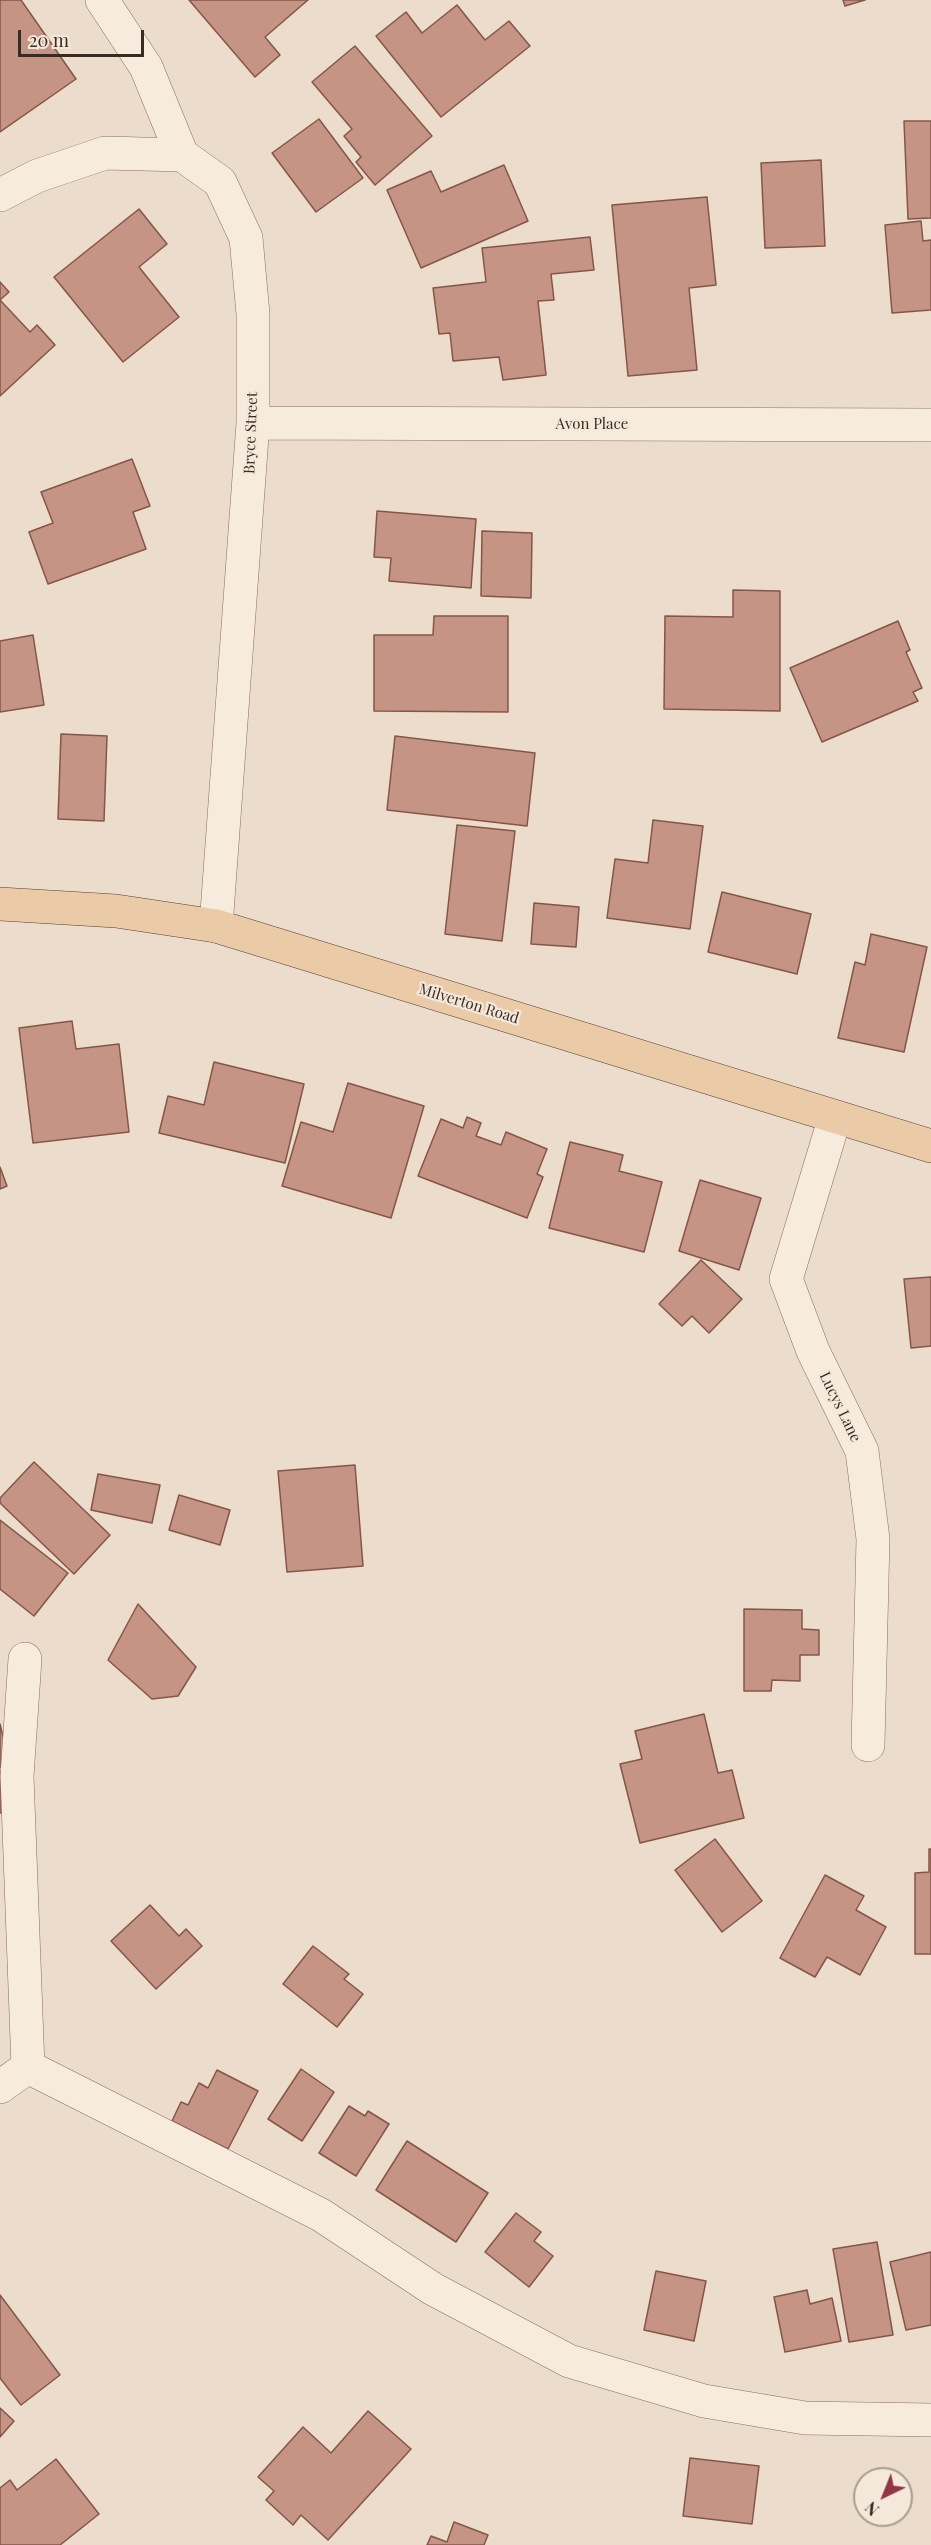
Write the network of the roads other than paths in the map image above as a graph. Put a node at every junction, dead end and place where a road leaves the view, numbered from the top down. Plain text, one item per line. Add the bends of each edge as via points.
1 (102, 0) edge
2 (182, 155) junction
3 (0, 195) edge
4 (253, 423) junction
5 (931, 425) edge
6 (0, 904) edge
7 (216, 926) junction
8 (835, 1117) junction
9 (931, 1146) edge
10 (25, 1659) dead end
11 (868, 1745) dead end
12 (28, 2067) junction
13 (0, 2087) edge
14 (928, 2422) edge

1 - 2 street via 146,67
2 - 3 street via 105,153 37,176
2 - 4 street, Bryce Street via 220,182 246,238 253,314
4 - 5 street, Avon Place
4 - 7 street, Bryce Street
6 - 7 main road, Milverton Road via 116,911
7 - 8 main road, Milverton Road
8 - 9 main road, Milverton Road
8 - 11 street, Lucys Lane via 786,1279 813,1351 862,1451 873,1539
10 - 12 street via 17,1776
12 - 13 street
12 - 14 street via 321,2215 433,2289 569,2361 704,2402 805,2418

